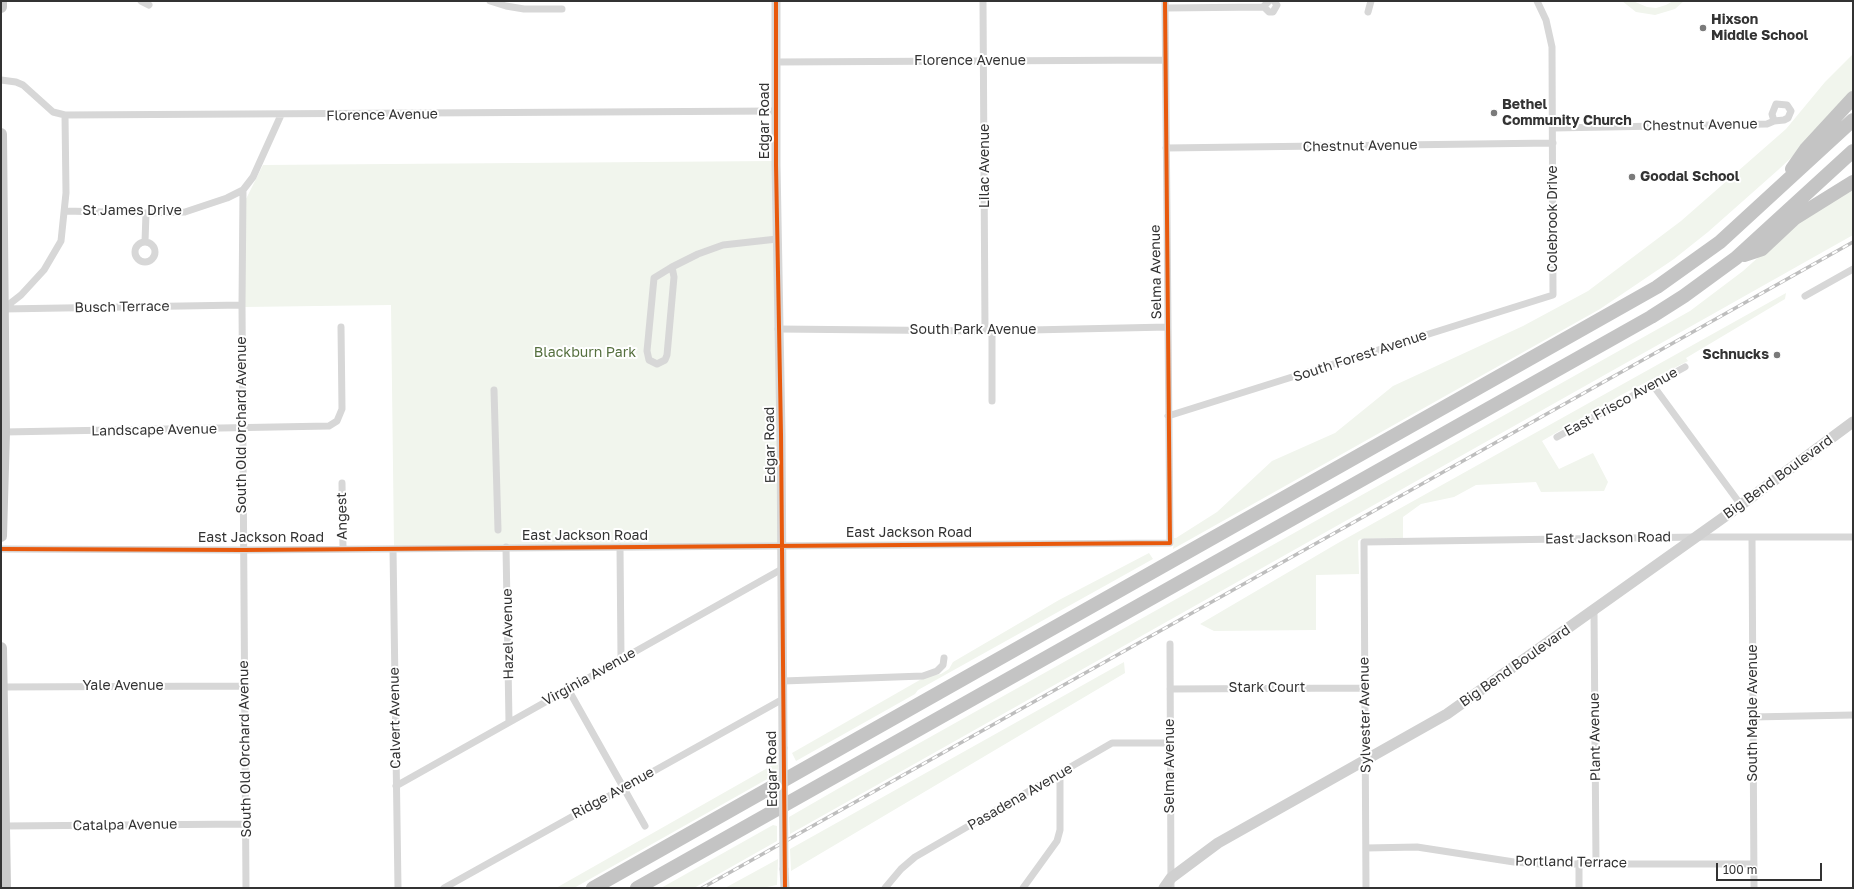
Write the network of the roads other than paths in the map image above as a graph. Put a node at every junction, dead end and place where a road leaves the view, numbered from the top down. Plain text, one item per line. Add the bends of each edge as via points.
1 (1, 1) edge
2 (141, 1) edge
3 (490, 1) edge
4 (776, 1) edge
5 (983, 1) edge
6 (1371, 1) edge
7 (1537, 1) edge
8 (1269, 3) edge
9 (1165, 4) edge
10 (149, 5) dead end
11 (1, 7) edge
12 (562, 9) dead end
13 (1368, 12) dead end
14 (1165, 60) junction
15 (984, 61) junction
16 (776, 62) junction
17 (1, 80) edge
18 (1853, 98) edge
19 (776, 111) junction
20 (65, 115) junction
21 (281, 116) junction
22 (1853, 120) edge
23 (1774, 121) dead end
24 (1553, 128) junction
25 (1, 134) edge
26 (1553, 143) junction
27 (1166, 148) junction
28 (1853, 151) edge
29 (1853, 182) edge
30 (1778, 189) junction
31 (242, 190) junction
32 (65, 211) junction
33 (146, 213) junction
34 (2, 223) edge
35 (777, 239) junction
36 (145, 242) dead end
37 (1736, 258) junction
38 (672, 267) junction
39 (1853, 270) edge
40 (1553, 295) joint
41 (1805, 296) dead end
42 (242, 305) junction
43 (3, 309) junction
44 (341, 327) dead end
45 (1168, 327) junction
46 (778, 329) junction
47 (989, 330) junction
48 (1685, 367) dead end
49 (1652, 384) junction
50 (494, 390) dead end
51 (992, 401) dead end
52 (1168, 416) junction
53 (1853, 422) edge
54 (243, 428) junction
55 (4, 432) junction
56 (1557, 437) dead end
57 (342, 483) dead end
58 (1741, 505) junction
59 (498, 530) dead end
60 (1, 536) edge
61 (1696, 537) junction
62 (1853, 537) edge
63 (1752, 538) junction
64 (1364, 542) joint
65 (1170, 543) joint
66 (782, 545) junction
67 (506, 547) junction
68 (620, 547) junction
69 (343, 548) junction
70 (393, 549) junction
71 (1, 550) edge
72 (243, 550) junction
73 (782, 569) junction
74 (1594, 611) junction
75 (1170, 644) dead end
76 (1, 648) edge
77 (621, 658) junction
78 (944, 658) dead end
79 (783, 681) junction
80 (244, 686) junction
81 (1, 687) edge
82 (1364, 688) junction
83 (568, 689) junction
84 (1170, 689) junction
85 (783, 699) junction
86 (1853, 715) edge
87 (1752, 717) junction
88 (509, 722) junction
89 (1170, 743) junction
90 (1365, 760) junction
91 (1060, 774) junction
92 (396, 786) junction
93 (623, 787) junction
94 (246, 824) junction
95 (5, 826) junction
96 (645, 826) dead end
97 (1366, 848) junction
98 (1579, 863) junction
99 (1596, 863) junction
100 (1754, 864) junction
101 (1171, 883) edge
102 (5, 888) edge
103 (246, 888) edge
104 (398, 888) edge
105 (444, 888) edge
106 (592, 888) edge
107 (637, 888) edge
108 (784, 888) edge
109 (885, 888) edge
110 (1023, 888) edge
111 (1164, 888) edge
112 (1366, 888) edge
113 (1579, 888) edge
114 (1754, 888) edge

1 - 11 main road
2 - 10 street
3 - 12 street via 524,9
4 - 16 street, Edgar Road
5 - 15 street, Lilac Avenue
6 - 13 street
7 - 24 street via 1546,20 1552,47
8 - 9 street
9 - 14 street, Selma Avenue
14 - 15 street, Florence Avenue
14 - 27 street, Selma Avenue
15 - 16 street, Florence Avenue
15 - 47 street, Lilac Avenue
16 - 19 street, Edgar Road
17 - 20 street, Florence Avenue via 23,85 53,112
18 - 30 highway via 1806,149
19 - 21 street, Florence Avenue
19 - 35 street, Edgar Road
20 - 21 street, Florence Avenue
20 - 32 street
21 - 31 street via 253,176
22 - 30 highway
23 - 24 street, Chestnut Avenue via 1767,124
24 - 26 street, Colebrook Drive
25 - 34 main road
26 - 27 street, Chestnut Avenue
26 - 40 street, Colebrook Drive
27 - 45 street, Selma Avenue
28 - 37 highway
29 - 37 highway via 1795,218 1762,249
30 - 106 highway via 1720,242 1689,266 1630,304
31 - 33 street, St James Drive via 227,198 185,212
31 - 42 street, South Old Orchard Avenue
32 - 33 street, St James Drive
32 - 43 street via 61,241 54,255 21,295
33 - 36 street
34 - 43 main road
35 - 38 street via 723,245
35 - 46 street, Edgar Road
37 - 107 highway via 1684,296 1619,335
38 - 38 street via 654,278 647,351 649,360 657,364 662,363 667,355 674,277
39 - 41 street
40 - 52 street, South Forest Avenue
42 - 43 street, Busch Terrace
42 - 54 street, South Old Orchard Avenue
43 - 55 main road
44 - 54 street, Landscape Avenue via 342,409 337,421 324,427
45 - 47 street, South Park Avenue
45 - 52 street, Selma Avenue
46 - 47 street, South Park Avenue
46 - 66 street, Edgar Road
47 - 51 street, Lilac Avenue
48 - 49 street, East Frisco Avenue
49 - 56 street, East Frisco Avenue
49 - 58 street
50 - 59 street
52 - 65 street, Selma Avenue
53 - 58 main road, Big Bend Boulevard
54 - 55 street, Landscape Avenue
54 - 72 street, South Old Orchard Avenue
55 - 60 main road
57 - 69 street, Angest
58 - 61 main road, Big Bend Boulevard
61 - 63 street, East Jackson Road
61 - 64 street, East Jackson Road
61 - 74 main road, Big Bend Boulevard
62 - 63 street, East Jackson Road
63 - 87 street, South Maple Avenue
64 - 82 street, Sylvester Avenue
65 - 66 street, East Jackson Road
66 - 68 street, East Jackson Road
66 - 73 street, Edgar Road
67 - 68 street, East Jackson Road
67 - 70 street, East Jackson Road
67 - 88 street, Hazel Avenue
68 - 77 street
69 - 70 street, East Jackson Road
69 - 72 street, East Jackson Road
70 - 92 street, Calvert Avenue
71 - 72 street, East Jackson Road
72 - 80 street, South Old Orchard Avenue
73 - 77 street, Virginia Avenue
73 - 79 street, Edgar Road
74 - 90 main road, Big Bend Boulevard via 1447,714
74 - 99 street, Plant Avenue
75 - 84 street, Selma Avenue
76 - 81 main road
77 - 83 street, Virginia Avenue
78 - 79 street via 943,665 928,675
79 - 85 street, Edgar Road
80 - 81 street, Yale Avenue
80 - 94 street, South Old Orchard Avenue
81 - 95 main road
82 - 84 street, Stark Court
82 - 90 street, Sylvester Avenue
83 - 88 street, Virginia Avenue
83 - 93 street
84 - 89 street, Selma Avenue
85 - 93 street, Ridge Avenue
85 - 108 street, Edgar Road, bridge
86 - 87 street
87 - 100 street, South Maple Avenue
88 - 92 street, Virginia Avenue
89 - 91 street, Pasadena Avenue via 1112,742
89 - 101 street, Selma Avenue
90 - 97 street, Sylvester Avenue
90 - 101 main road, Big Bend Boulevard via 1218,843
91 - 109 street, Pasadena Avenue via 915,857 900,869
91 - 110 street via 1060,830 1057,841
92 - 104 street, Calvert Avenue
93 - 96 street
93 - 105 street, Ridge Avenue
94 - 95 street, Catalpa Avenue
94 - 103 street, South Old Orchard Avenue
95 - 102 main road
97 - 98 street, Portland Terrace via 1417,847 1514,862
97 - 112 street, Sylvester Avenue
98 - 99 street, Portland Terrace
98 - 113 street
99 - 100 street, Portland Terrace
100 - 114 street, South Maple Avenue
101 - 111 main road, Big Bend Boulevard

